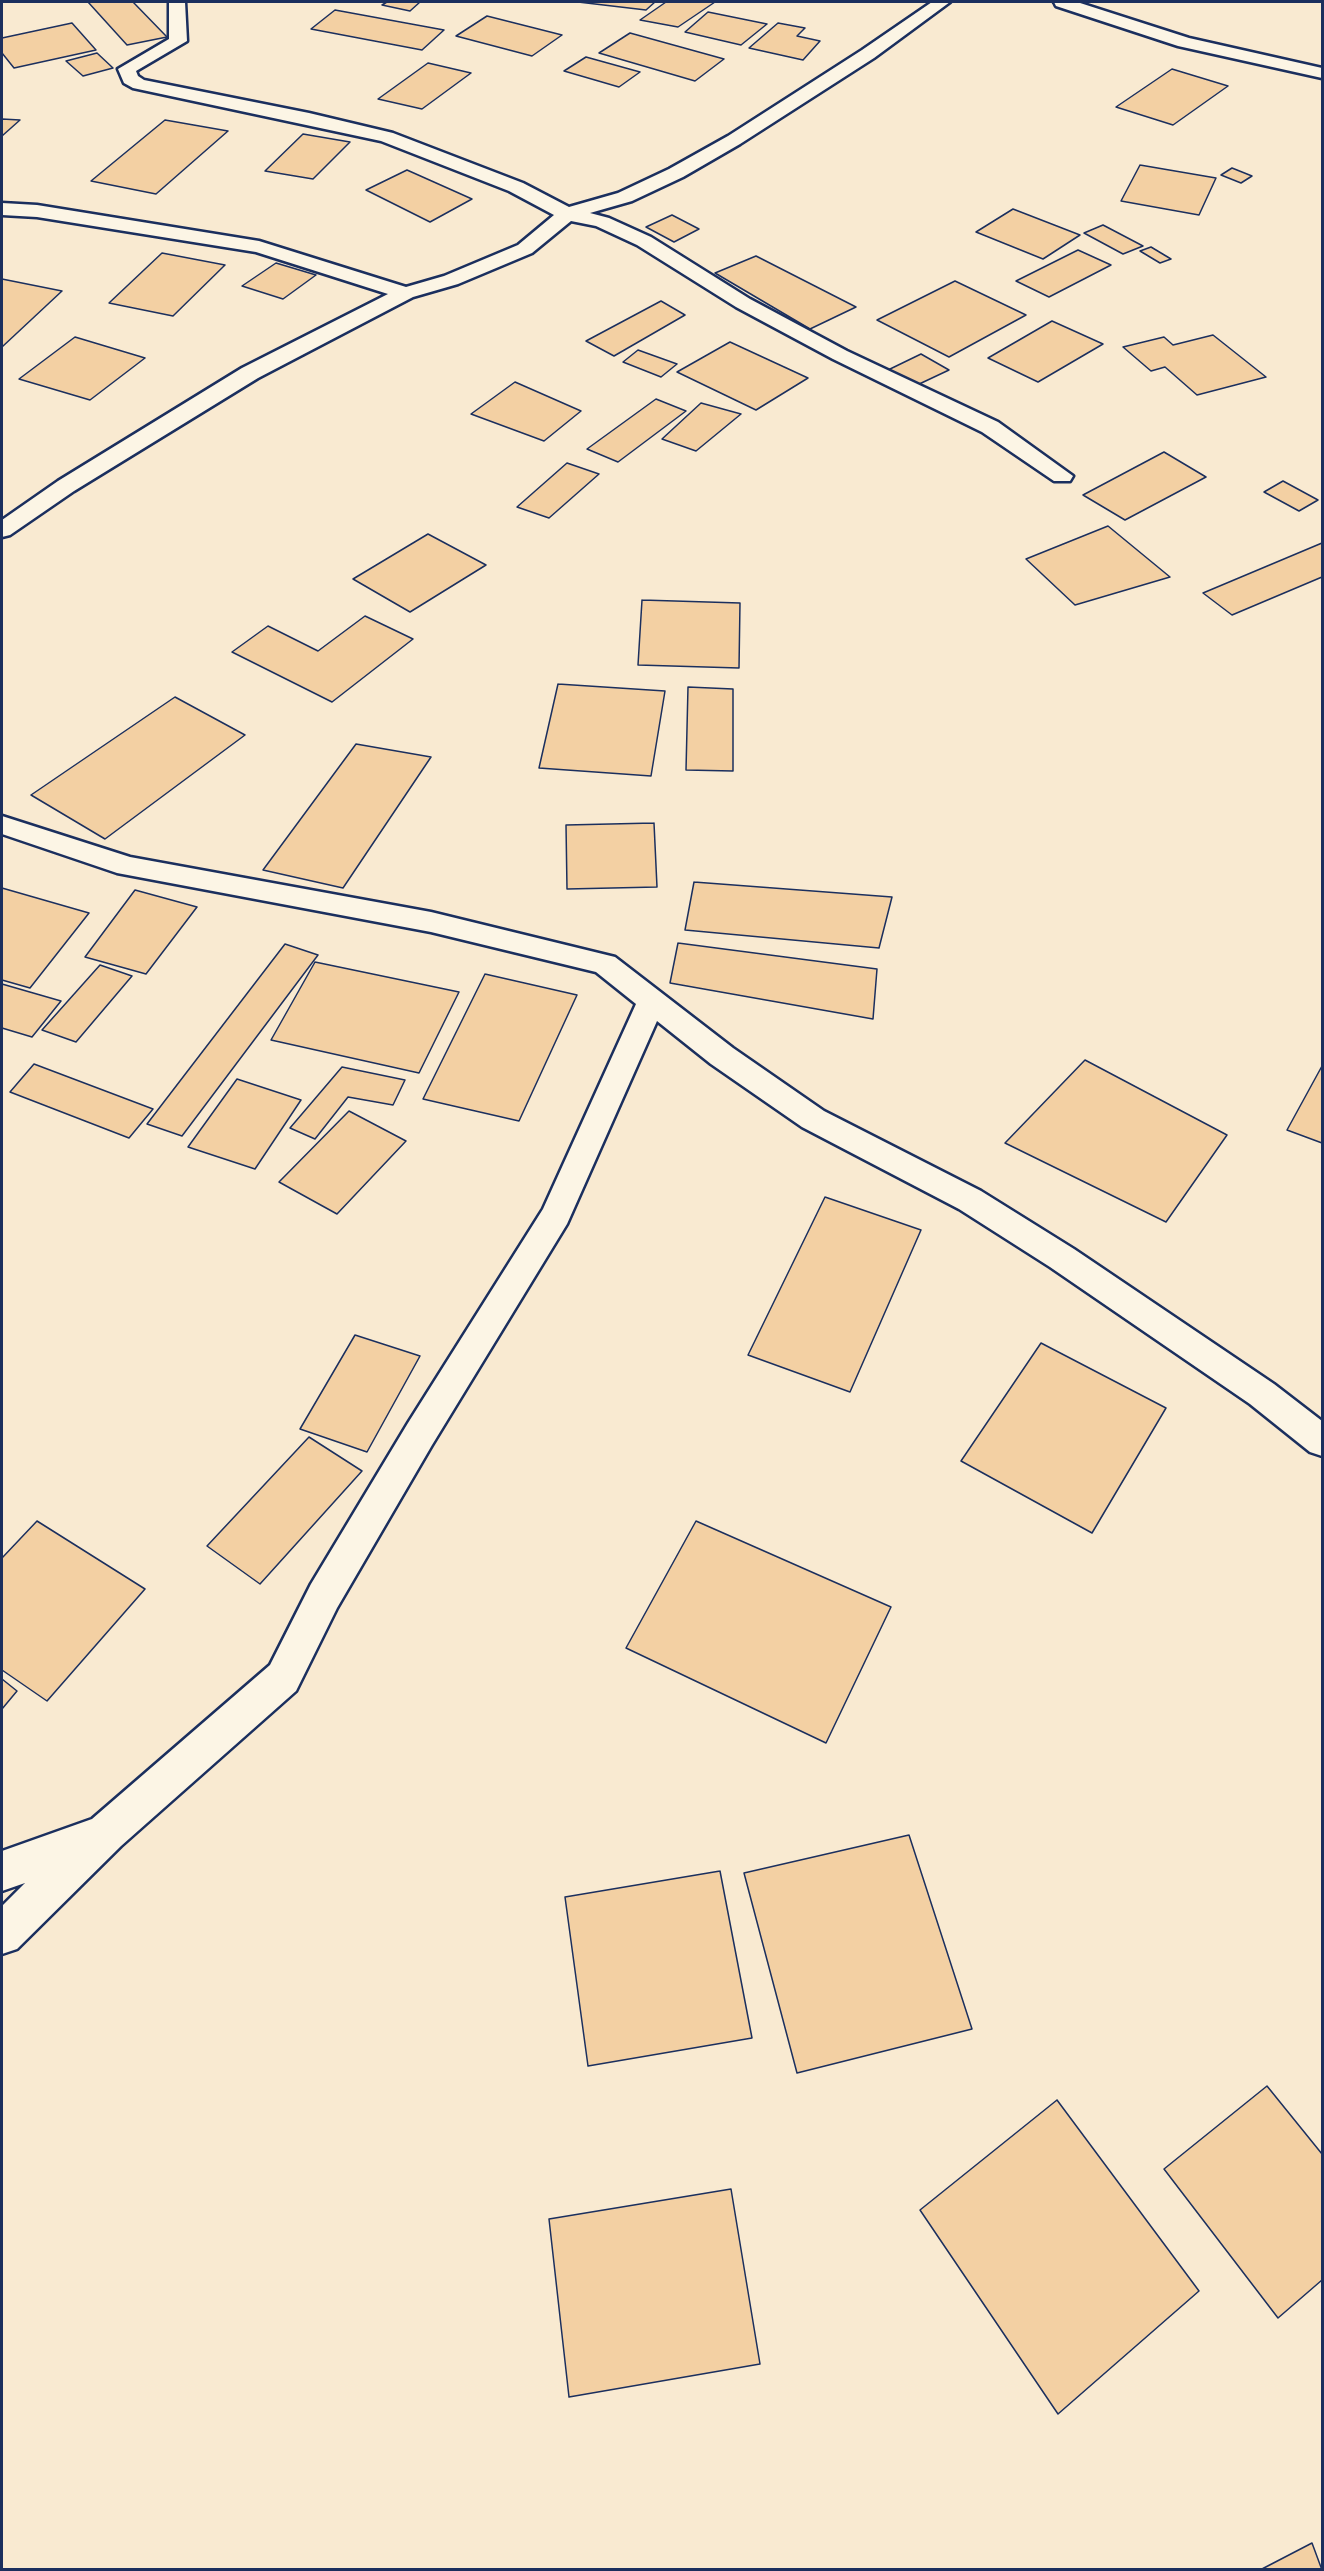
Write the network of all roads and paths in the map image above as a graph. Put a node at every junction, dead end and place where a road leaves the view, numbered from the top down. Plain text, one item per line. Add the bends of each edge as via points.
1 (177, 2) edge
2 (942, 2) edge
3 (1062, 2) edge
4 (1323, 73) edge
5 (2, 209) edge
6 (567, 214) junction
7 (406, 293) junction
8 (1062, 476) dead end
9 (2, 530) edge
10 (2, 825) edge
11 (652, 1000) junction
12 (1323, 1441) edge
13 (107, 1832) junction
14 (2, 1870) edge
15 (2, 1934) edge

1 - 6 street via 178,41 127,69 130,79 387,137 516,187
2 - 6 street via 868,54 676,173 625,197
3 - 4 street via 1184,42
5 - 7 street via 37,211 259,248
6 - 7 street via 525,249 451,280
6 - 8 street via 602,222 644,241 743,303 990,427
7 - 9 street via 250,373
10 - 11 street via 127,866 431,922 605,964
11 - 12 street via 722,1056 813,1119 970,1200 1062,1258 1253,1387
11 - 13 street via 556,1215 324,1596 284,1678
13 - 14 street
13 - 15 street

